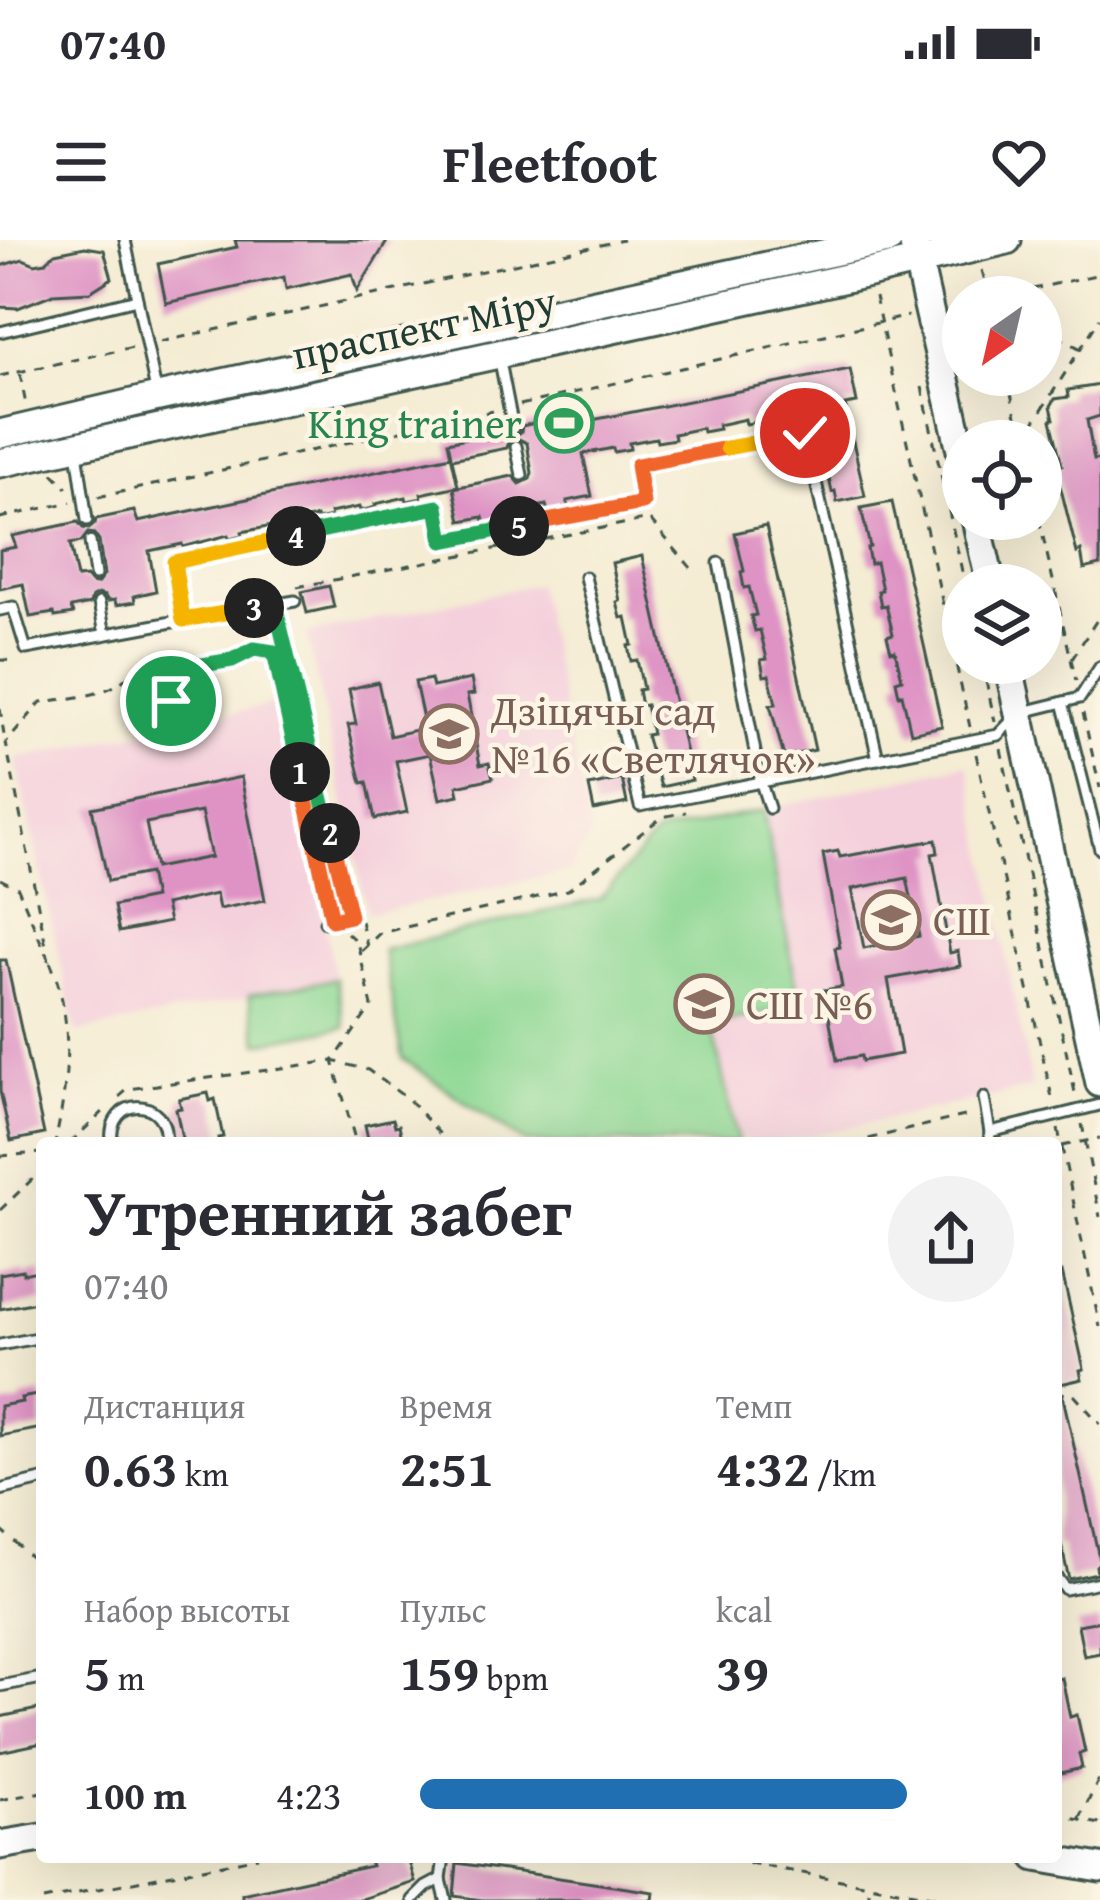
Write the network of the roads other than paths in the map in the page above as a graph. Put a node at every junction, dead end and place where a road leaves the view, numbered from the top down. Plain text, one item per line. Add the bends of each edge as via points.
1 (888, 240) edge
2 (1007, 240) edge
3 (128, 241) edge
4 (916, 251) edge
5 (137, 299) junction
6 (0, 332) edge
7 (496, 340) junction
8 (158, 397) junction
9 (954, 420) edge
10 (513, 428) dead end
11 (74, 432) junction
12 (0, 434) edge
13 (516, 446) dead end
14 (0, 463) edge
15 (522, 475) dead end
16 (530, 509) dead end
17 (87, 520) dead end
18 (533, 524) junction
19 (90, 542) dead end
20 (719, 563) dead end
21 (95, 575) dead end
22 (585, 578) dead end
23 (295, 602) dead end
24 (99, 603) dead end
25 (275, 605) junction
26 (0, 610) edge
27 (183, 620) junction
28 (105, 634) junction
29 (1100, 667) edge
30 (1013, 684) edge
31 (1063, 702) junction
32 (1019, 713) junction
33 (878, 760) junction
34 (761, 783) junction
35 (770, 808) dead end
36 (1100, 849) edge
37 (329, 921) road end
38 (1100, 1083) edge
39 (984, 1098) dead end
40 (1100, 1105) edge
41 (111, 1137) edge
42 (165, 1137) edge
43 (989, 1137) edge
44 (36, 1338) edge
45 (0, 1345) edge
46 (36, 1481) edge
47 (0, 1490) edge
48 (1100, 1582) edge
49 (1062, 1585) edge
50 (36, 1679) edge
51 (0, 1686) edge
52 (36, 1839) edge
53 (0, 1846) edge
54 (1062, 1861) edge
55 (443, 1863) edge
56 (1100, 1868) edge
57 (441, 1879) junction
58 (413, 1900) edge
59 (446, 1900) edge

1 - 7 main road, праспект Міру
2 - 4 main road, праспект Міру
3 - 5 lane
4 - 7 main road, праспект Міру
4 - 9 main road
5 - 6 lane
5 - 8 lane
7 - 8 main road, праспект Міру
7 - 10 lane
7 - 11 main road, праспект Міру
8 - 11 main road, праспект Міру
11 - 12 main road, праспект Міру
11 - 14 main road, праспект Міру
11 - 17 lane
13 - 15 lane
16 - 18 lane
18 - 27 lane via 443,541 437,507 174,562
18 - 33 lane via 643,503 637,465 805,433
19 - 21 lane
20 - 34 lane
22 - 34 lane via 640,806
23 - 25 lane
24 - 28 lane
25 - 27 lane
25 - 37 lane via 350,916
26 - 28 lane via 13,607 26,649
27 - 28 lane
29 - 31 lane via 1080,698
30 - 32 main road
31 - 32 lane
31 - 36 lane
32 - 33 lane via 998,735
32 - 38 main road
33 - 34 lane
34 - 35 lane
39 - 43 lane
40 - 43 lane
41 - 42 lane via 113,1122 136,1106 162,1118
44 - 45 lane
46 - 47 lane
48 - 49 lane
50 - 51 lane
52 - 53 main road
54 - 56 main road
55 - 57 lane
57 - 58 lane
57 - 59 lane

